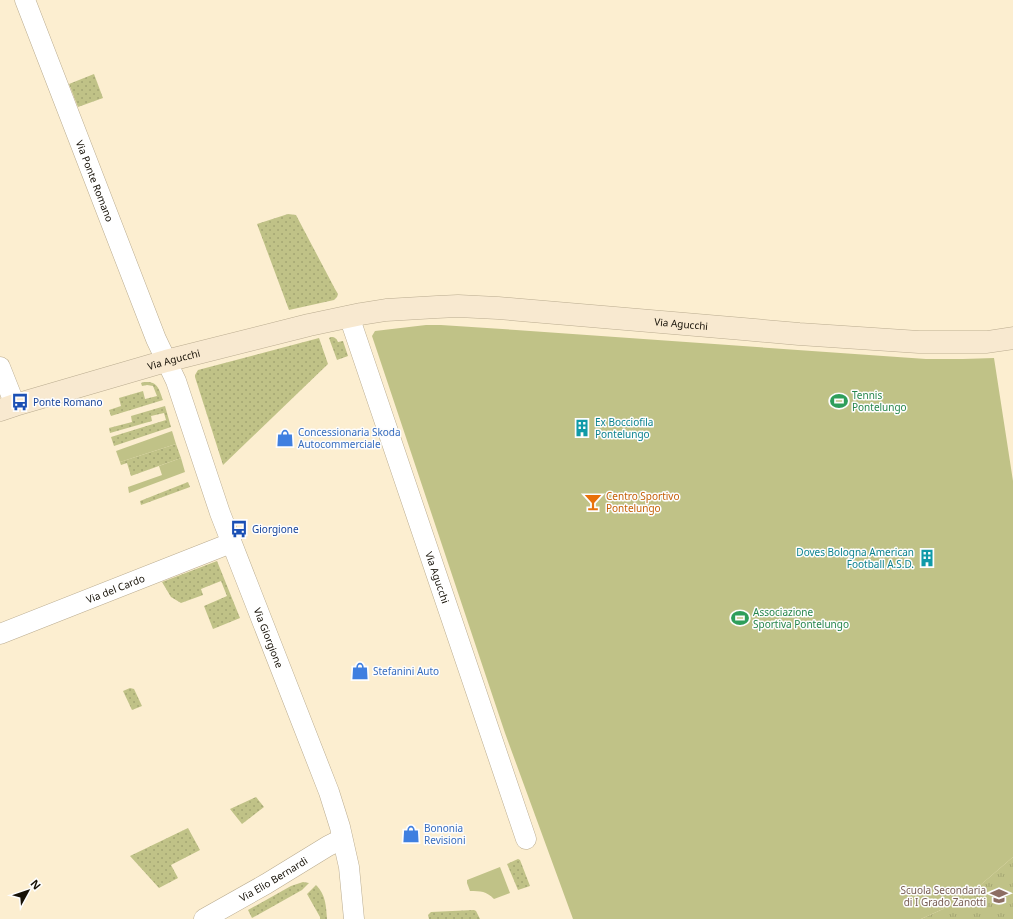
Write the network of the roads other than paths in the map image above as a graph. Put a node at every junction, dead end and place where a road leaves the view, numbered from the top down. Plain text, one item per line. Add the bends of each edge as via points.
1 (25, 0) edge
2 (349, 316) junction
3 (1013, 338) edge
4 (166, 361) junction
5 (0, 367) edge
6 (7, 407) edge
7 (231, 543) junction
8 (0, 634) edge
9 (342, 839) junction
10 (526, 840) dead end
11 (204, 919) edge
12 (354, 919) edge

1 - 4 street, Via Ponte Romano
2 - 3 street, Via Agucchi via 386,310 458,306 919,342 987,342
2 - 4 street, Via Agucchi
2 - 10 street, Via Agucchi
4 - 6 street, Via Agucchi
4 - 7 street, Via Giorgione via 176,381
5 - 6 street
7 - 8 street, Via del Cardo
7 - 9 street, Via Giorgione via 318,762
9 - 11 street, Via Elio Bernardi
9 - 12 street, Via Giorgione via 349,867

